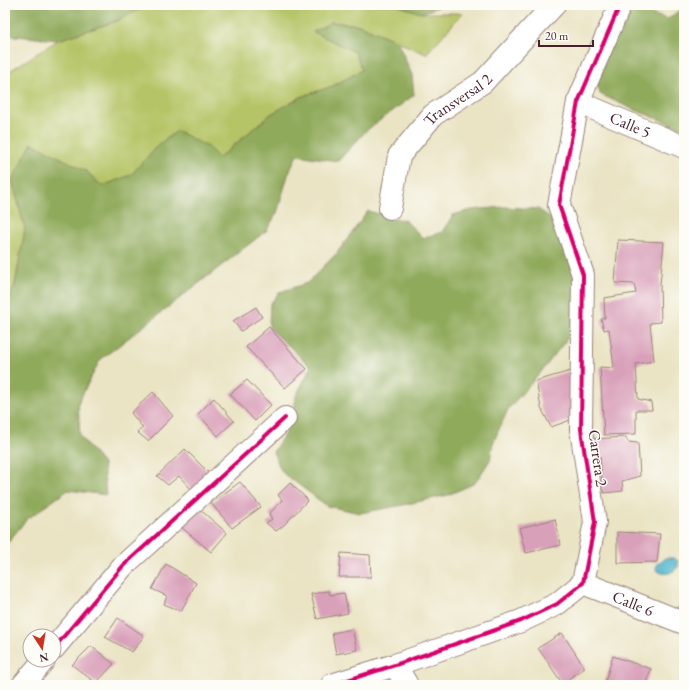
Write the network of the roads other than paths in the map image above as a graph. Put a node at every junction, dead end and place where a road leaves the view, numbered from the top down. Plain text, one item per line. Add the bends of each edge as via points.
1 (554, 5) edge
2 (620, 5) edge
3 (578, 102) junction
4 (684, 147) edge
5 (390, 208) dead end
6 (286, 418) dead end
7 (583, 583) junction
8 (684, 623) edge
9 (62, 638) edge
10 (395, 665) junction
11 (37, 668) edge
12 (23, 685) edge
13 (332, 685) edge
14 (407, 685) edge

1 - 5 street, Transversal 2 via 482,82 434,115 399,156
2 - 3 street, Carrera 2
3 - 4 street, Calle 5
3 - 7 street, Carrera 2 via 559,205 583,275 582,429 595,522
6 - 9 street via 123,566
7 - 8 street, Calle 6
7 - 10 street via 557,604 521,621
10 - 13 street
10 - 14 street
11 - 12 street

